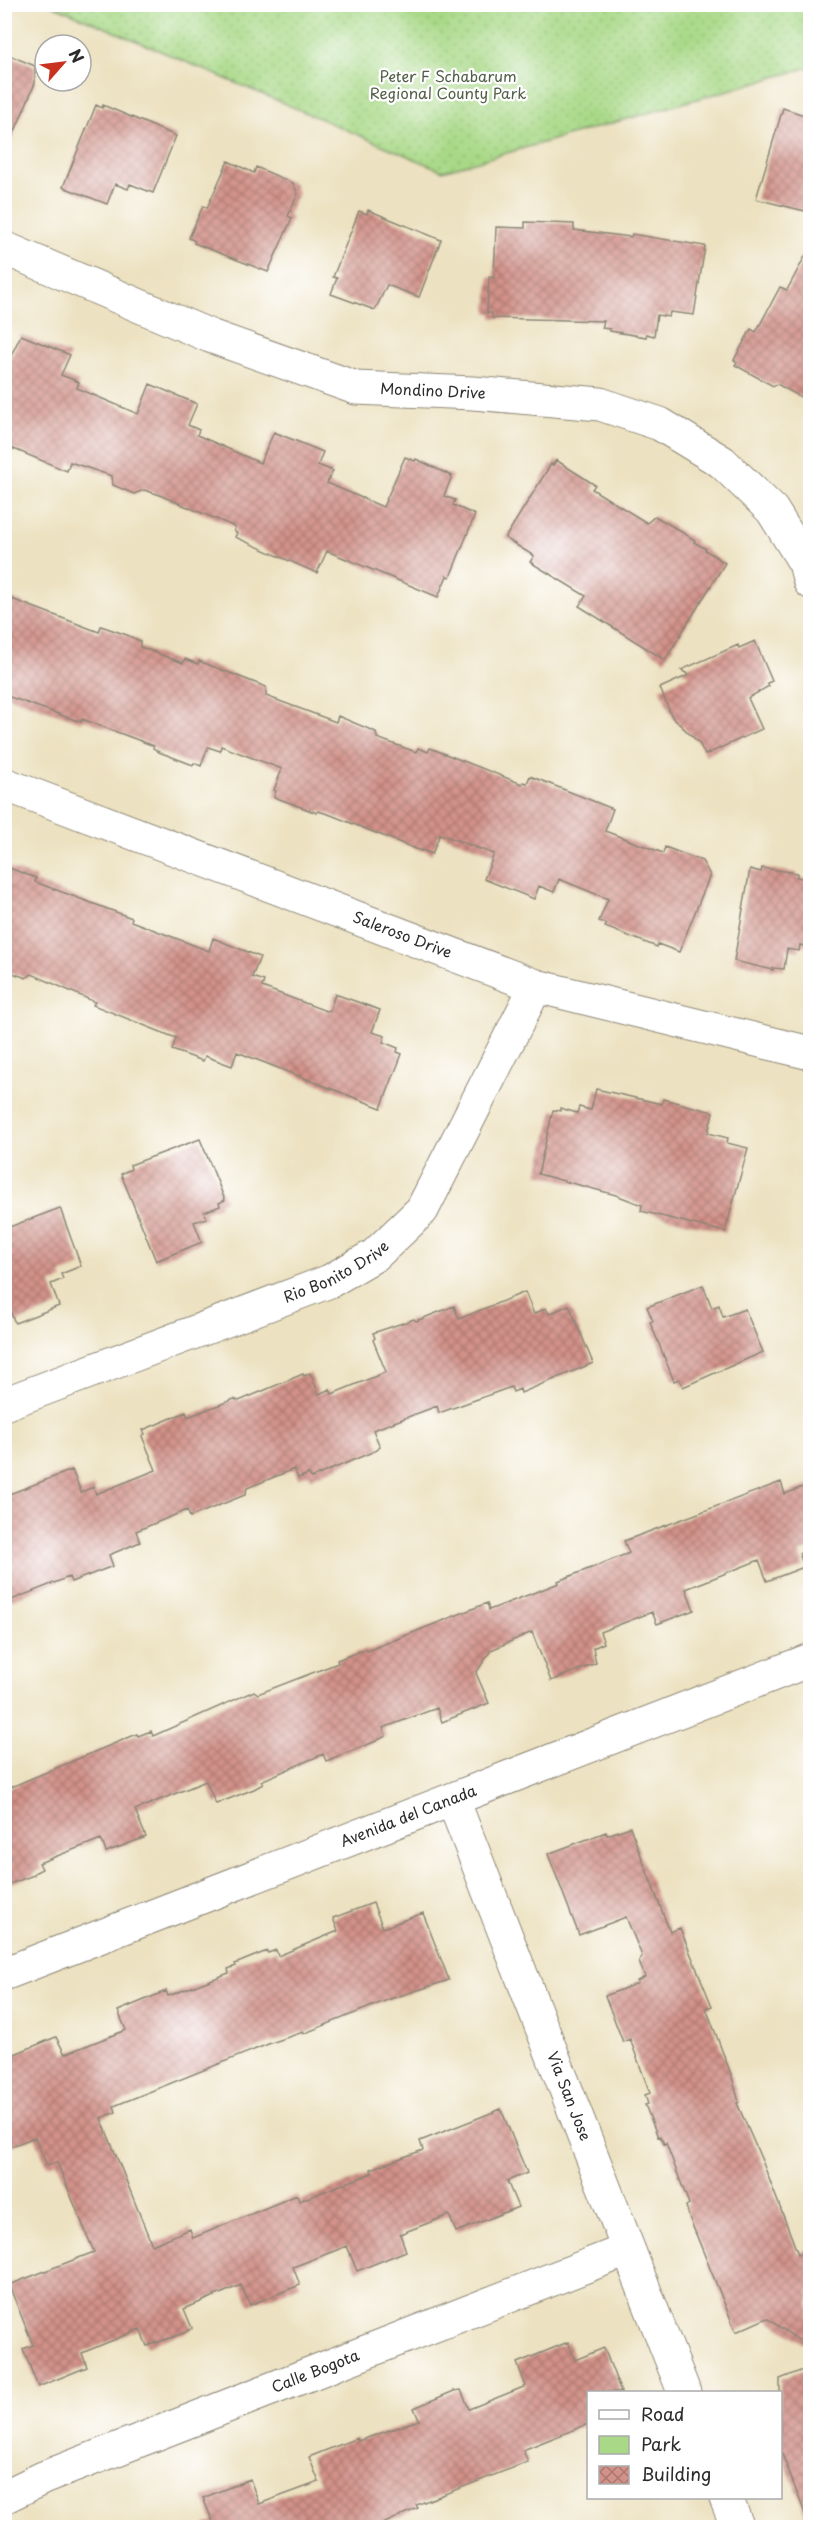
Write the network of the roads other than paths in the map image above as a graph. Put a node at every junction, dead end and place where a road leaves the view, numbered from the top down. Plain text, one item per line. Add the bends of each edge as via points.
1 (4, 248) edge
2 (810, 582) edge
3 (4, 784) edge
4 (536, 986) junction
5 (810, 1053) edge
6 (4, 1404) edge
7 (810, 1660) edge
8 (453, 1800) junction
9 (4, 1974) edge
10 (627, 2250) junction
11 (684, 2391) edge
12 (4, 2497) edge
13 (726, 2499) edge
14 (738, 2528) edge

1 - 2 street, Mondino Drive via 210,336 356,388 600,404 660,424 722,462 772,510 805,563
3 - 4 street, Saleroso Drive
4 - 5 street, Saleroso Drive
4 - 6 street, Rio Bonito Drive via 422,1210 375,1255 330,1281
7 - 8 street, Avenida del Canada
8 - 9 street, Avenida del Canada
8 - 10 street, Via San Jose
10 - 11 street, Via San Jose
10 - 12 street, Calle Bogota via 43,2478
13 - 14 street

